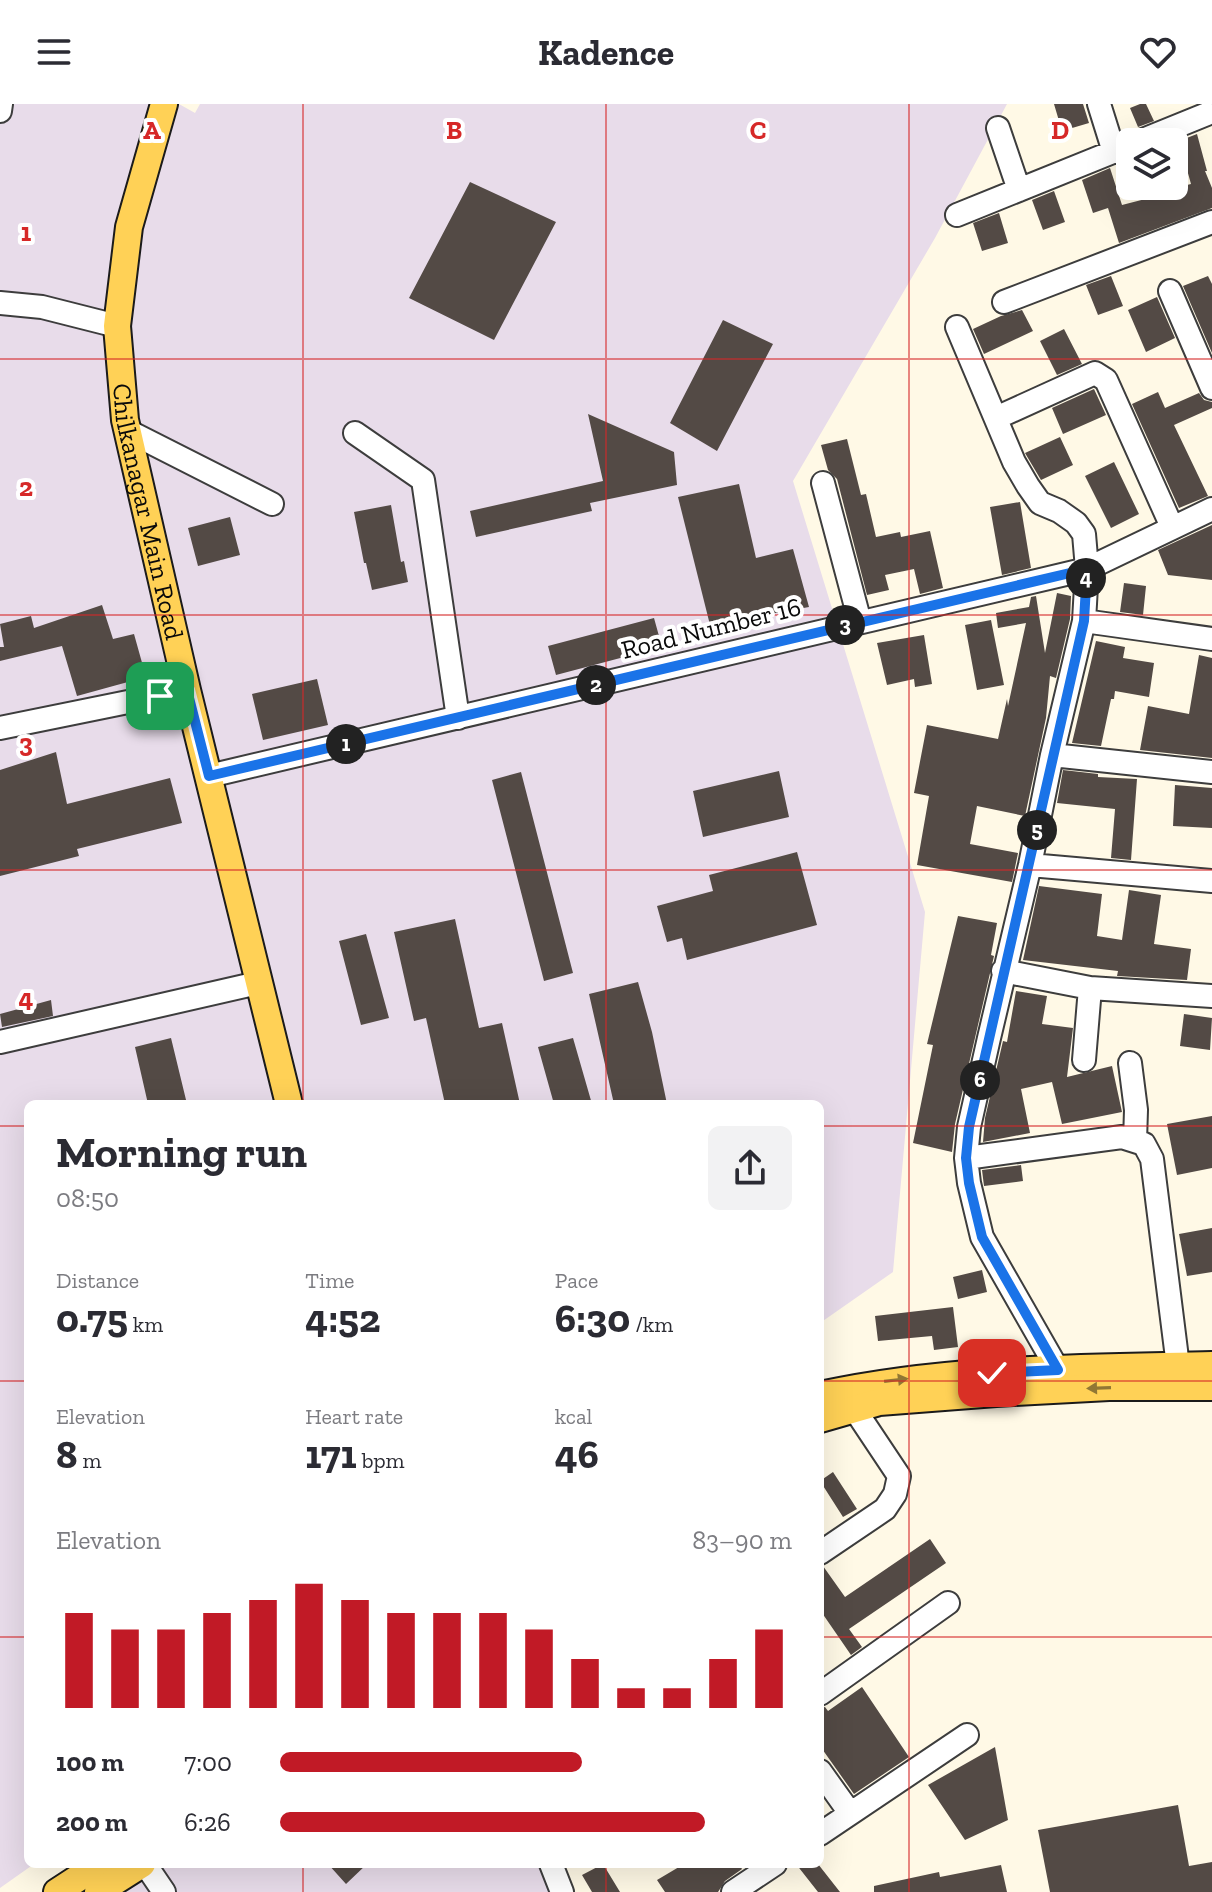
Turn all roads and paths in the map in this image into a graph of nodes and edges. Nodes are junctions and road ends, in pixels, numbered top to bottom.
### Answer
1 (1, 104) edge
2 (164, 104) edge
3 (1099, 104) edge
4 (0, 111) edge
5 (1208, 117) edge
6 (998, 128) dead end
7 (1177, 128) edge
8 (1116, 137) edge
9 (1116, 150) edge
10 (1019, 190) junction
11 (957, 215) dead end
12 (1212, 222) edge
13 (1170, 291) dead end
14 (1004, 302) dead end
15 (0, 303) edge
16 (117, 326) junction
17 (957, 327) dead end
18 (1212, 388) edge
19 (996, 418) junction
20 (128, 431) junction
21 (355, 433) dead end
22 (823, 483) dead end
23 (272, 504) dead end
24 (1212, 509) edge
25 (1172, 527) junction
26 (1087, 569) junction
27 (1084, 621) junction
28 (860, 622) junction
29 (1212, 639) edge
30 (187, 690) junction
31 (458, 718) junction
32 (0, 728) edge
33 (1052, 755) junction
34 (1212, 772) edge
35 (209, 776) junction
36 (1030, 865) junction
37 (1212, 881) edge
38 (1003, 971) junction
39 (258, 983) junction
40 (1090, 988) junction
41 (1212, 996) edge
42 (0, 1042) edge
43 (1084, 1060) dead end
44 (1130, 1063) dead end
45 (288, 1100) edge
46 (1135, 1141) junction
47 (966, 1158) junction
48 (1212, 1365) edge
49 (1058, 1370) junction
50 (1177, 1376) junction
51 (1212, 1387) edge
52 (824, 1394) edge
53 (855, 1410) junction
54 (824, 1418) edge
55 (824, 1550) edge
56 (948, 1603) dead end
57 (824, 1691) edge
58 (967, 1735) dead end
59 (824, 1777) edge
60 (850, 1813) junction
61 (824, 1831) edge
62 (94, 1868) edge
63 (137, 1868) edge
64 (146, 1868) edge
65 (769, 1868) edge
66 (57, 1892) edge
67 (98, 1892) edge
68 (164, 1892) edge
69 (733, 1892) edge

1 - 4 street
2 - 16 main road, Chilkanagar Main Road
3 - 8 street
5 - 7 street
6 - 10 street
9 - 10 street
10 - 11 street
12 - 14 street
13 - 18 street
15 - 16 street
16 - 20 main road, Chilkanagar Main Road
17 - 19 street
19 - 25 street
19 - 26 street
20 - 23 street
20 - 30 main road, Chilkanagar Main Road
21 - 31 street
22 - 28 street
24 - 25 street, Road Number 16
25 - 26 street, Road Number 16
26 - 27 street
26 - 28 street, Road Number 16
27 - 29 street
27 - 33 street
28 - 31 street, Road Number 16
30 - 32 street
30 - 35 main road, Chilkanagar Main Road
31 - 35 street, Road Number 16
33 - 34 street
33 - 36 street
35 - 39 main road, Chilkanagar Main Road
36 - 37 street
36 - 38 street
38 - 40 street
38 - 47 street
39 - 42 street
39 - 45 main road, Chilkanagar Main Road
40 - 41 street
40 - 43 street
44 - 46 street
46 - 47 street
46 - 50 street
47 - 49 street
48 - 50 main road
49 - 50 main road
52 -> 49 main road
50 - 51 main road
50 -> 53 main road
53 - 54 main road
53 - 55 street
56 - 57 street
58 - 60 street
59 - 60 street
60 - 61 street
62 - 66 main road
63 - 67 main road
64 - 68 street
65 - 69 street

